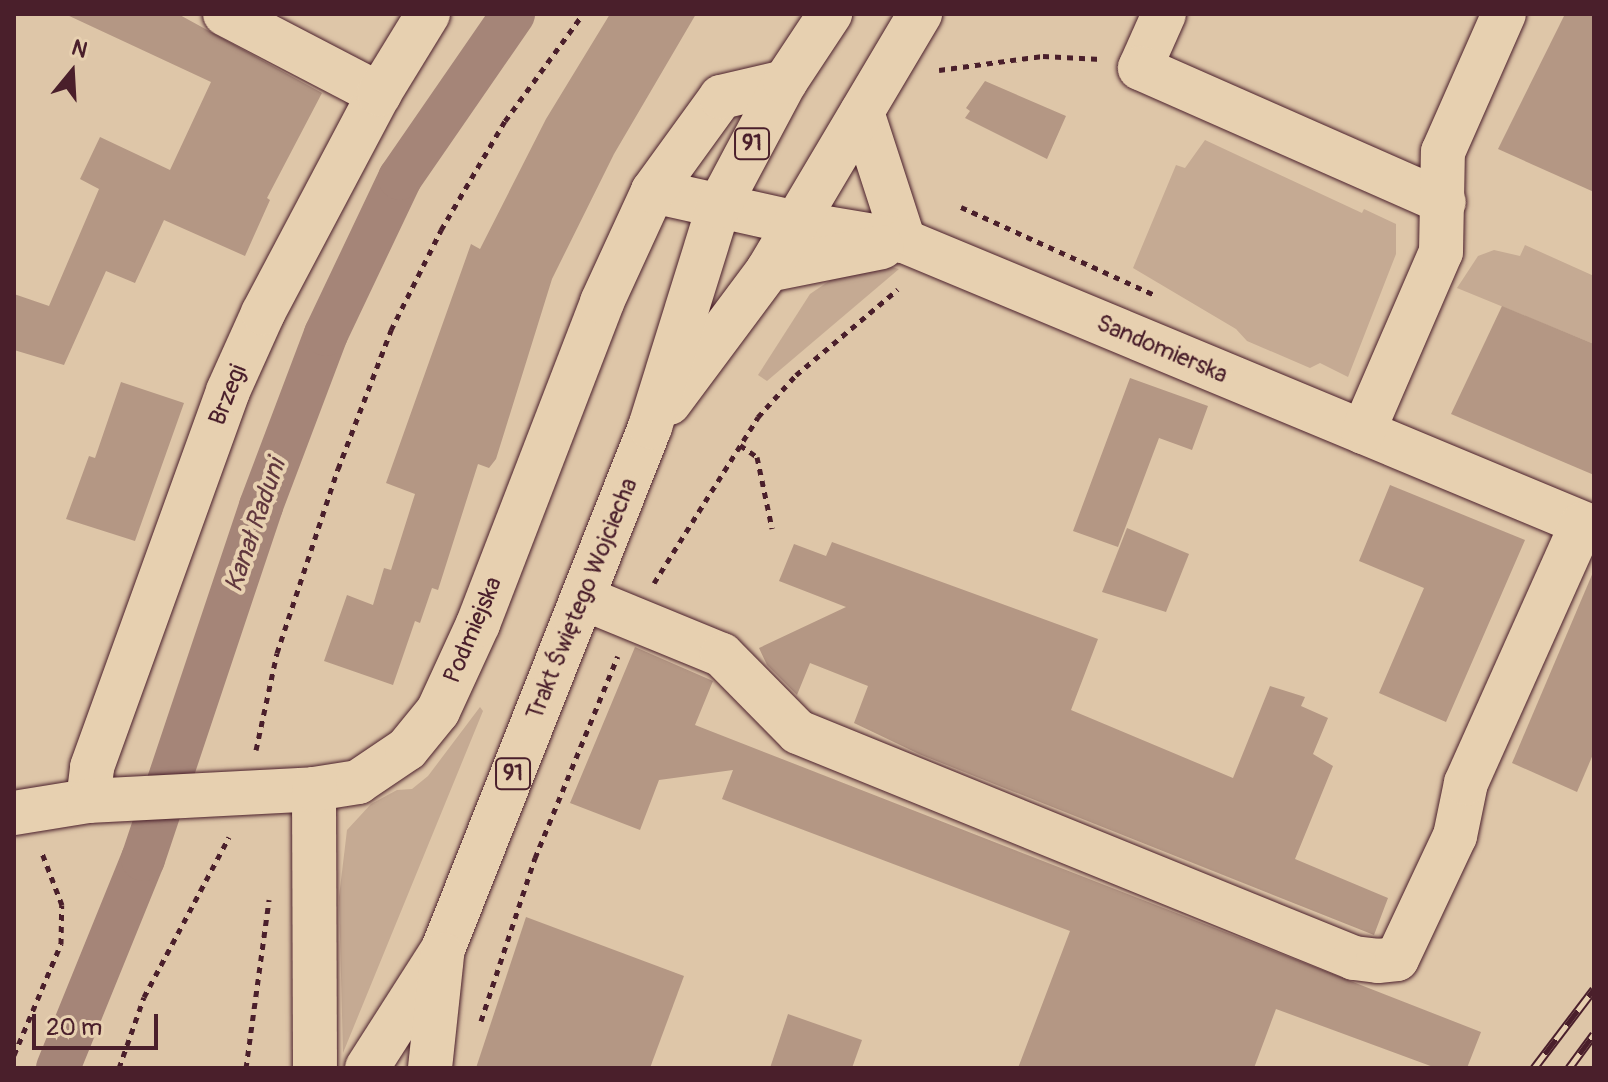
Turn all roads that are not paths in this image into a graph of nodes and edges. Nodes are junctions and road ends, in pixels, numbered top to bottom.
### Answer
1 (225, 14) edge
2 (428, 14) edge
3 (830, 14) edge
4 (920, 14) edge
5 (1164, 14) edge
6 (1504, 14) edge
7 (785, 82) junction
8 (379, 94) junction
9 (862, 112) junction
10 (653, 191) junction
11 (1444, 202) junction
12 (719, 206) junction
13 (796, 223) junction
14 (904, 241) junction
15 (768, 270) junction
16 (650, 427) junction
17 (1363, 432) junction
18 (1588, 526) edge
19 (583, 598) junction
20 (314, 789) junction
21 (107, 800) junction
22 (26, 826) edge
23 (443, 949) junction
24 (318, 1064) edge
25 (367, 1068) edge
26 (430, 1068) edge

1 - 8 main road
2 - 8 main road, Brzegi
3 - 7 main road, Trakt Świętego Wojciecha / 91
4 - 9 main road, Trakt Świętego Wojciecha / 91
5 - 11 main road
6 - 11 main road
7 - 10 main road, Podmiejska
7 - 12 main road, Trakt Świętego Wojciecha / 91
8 - 21 main road, Brzegi
9 - 13 main road, Trakt Świętego Wojciecha / 91
9 - 14 main road
10 - 12 main road
10 - 20 main road, Podmiejska
11 - 17 main road
12 - 13 main road, Sandomierska
12 - 16 main road, Trakt Świętego Wojciecha / 91
13 - 14 main road, Sandomierska
13 - 15 main road, Trakt Świętego Wojciecha / 91
14 - 15 main road
14 - 17 main road, Sandomierska
15 - 16 main road, Trakt Świętego Wojciecha / 91
16 - 19 main road, Trakt Świętego Wojciecha / 91
17 - 18 main road, Sandomierska
18 - 19 main road
19 - 23 main road, Trakt Świętego Wojciecha / 91
20 - 21 main road, Podmiejska
20 - 24 main road
21 - 22 main road, Podmiejska
23 - 25 main road, Trakt Świętego Wojciecha / 91
23 - 26 main road, Trakt Świętego Wojciecha / 91

